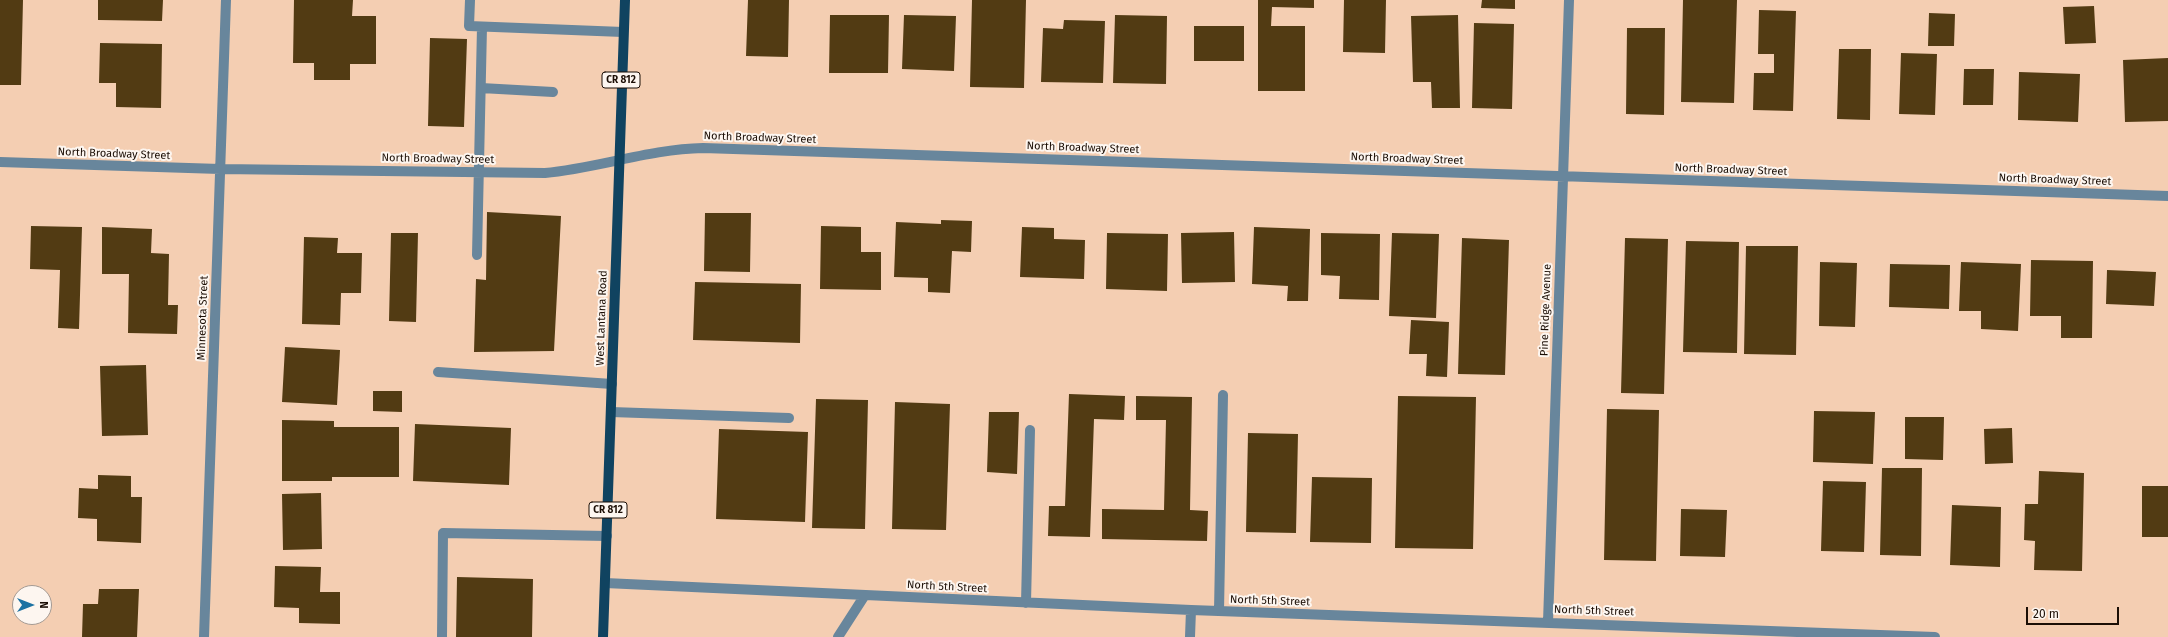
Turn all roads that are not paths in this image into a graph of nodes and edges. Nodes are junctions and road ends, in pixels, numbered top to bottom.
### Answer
1 (226, 0) edge
2 (470, 0) edge
3 (625, 0) edge
4 (1569, 0) edge
5 (482, 27) junction
6 (623, 32) junction
7 (481, 88) junction
8 (553, 92) dead end
9 (618, 161) junction
10 (0, 162) edge
11 (220, 169) junction
12 (479, 172) junction
13 (1563, 176) junction
14 (2168, 196) edge
15 (477, 255) dead end
16 (438, 372) dead end
17 (612, 384) junction
18 (1223, 395) dead end
19 (611, 412) junction
20 (789, 418) dead end
21 (1030, 430) dead end
22 (607, 536) junction
23 (605, 583) junction
24 (865, 595) junction
25 (1026, 602) junction
26 (1191, 610) junction
27 (1219, 611) junction
28 (1548, 622) junction
29 (1832, 635) edge
30 (204, 637) edge
31 (442, 637) edge
32 (603, 637) edge
33 (838, 637) edge
34 (1190, 637) edge
35 (1935, 637) edge

1 - 11 street, Minnesota Street
2 - 5 street
3 - 6 main road, West Lantana Road / CR 812
4 - 13 street, Pine Ridge Avenue
5 - 6 street
5 - 7 street
6 - 9 main road, West Lantana Road / CR 812
7 - 8 street
7 - 12 street
9 - 12 street, North Broadway Street
9 - 13 street, North Broadway Street
9 - 17 main road, West Lantana Road / CR 812
10 - 11 street, North Broadway Street
11 - 12 street, North Broadway Street
11 - 30 street, Minnesota Street
12 - 15 street
13 - 14 street, North Broadway Street
13 - 28 street, Pine Ridge Avenue
16 - 17 street
17 - 19 main road, West Lantana Road / CR 812
18 - 27 street
19 - 20 street
19 - 22 main road, West Lantana Road / CR 812
21 - 25 street
22 - 23 main road, West Lantana Road / CR 812
22 - 31 street
23 - 24 street, North 5th Street
23 - 32 main road, West Lantana Road / CR 812
24 - 25 street, North 5th Street
24 - 33 street
25 - 26 street, North 5th Street
26 - 27 street, North 5th Street
26 - 34 street
27 - 28 street, North 5th Street
28 - 29 street, North 5th Street
29 - 35 street, North 5th Street

